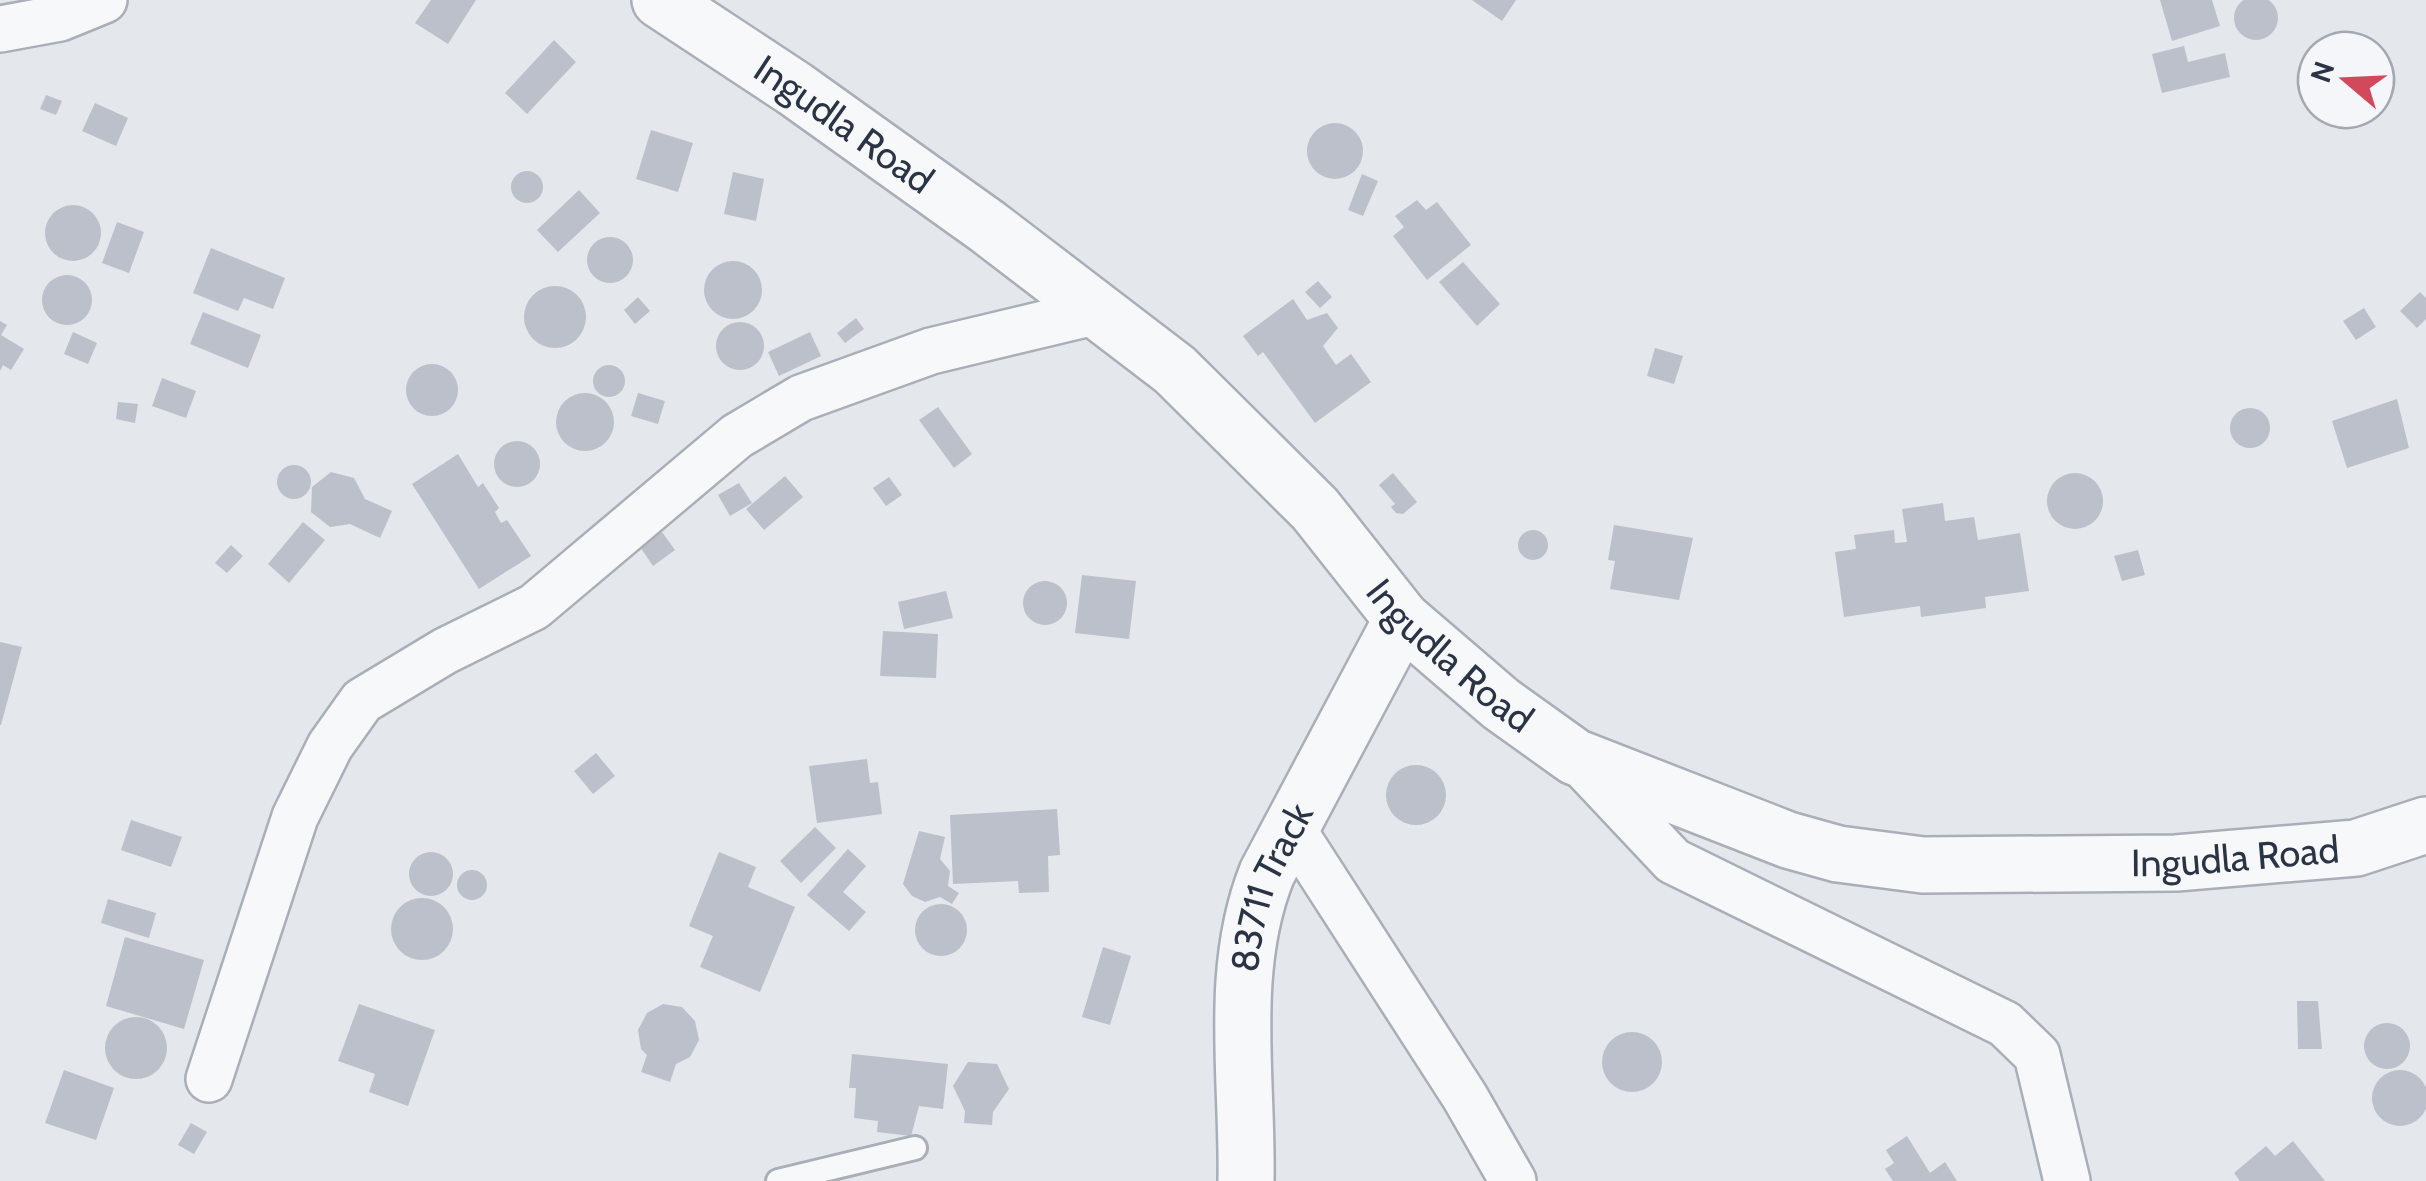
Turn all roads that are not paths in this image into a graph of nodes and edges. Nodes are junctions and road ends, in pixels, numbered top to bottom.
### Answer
1 (104, 0) edge
2 (660, 0) edge
3 (0, 29) edge
4 (1098, 311) junction
5 (1402, 619) junction
6 (1575, 757) junction
7 (2426, 825) edge
8 (1291, 828) junction
9 (209, 1079) dead end
10 (916, 1148) dead end
11 (778, 1181) edge
12 (1246, 1181) edge
13 (1513, 1181) edge
14 (2067, 1181) edge

1 - 3 street
2 - 4 street, Ingudla Road
4 - 5 street, Ingudla Road
4 - 9 street
5 - 6 street, Ingudla Road
5 - 8 street, 83711 Track
6 - 7 street, Ingudla Road
6 - 14 street
8 - 12 street, 83711 Track
8 - 13 street
10 - 11 lane

